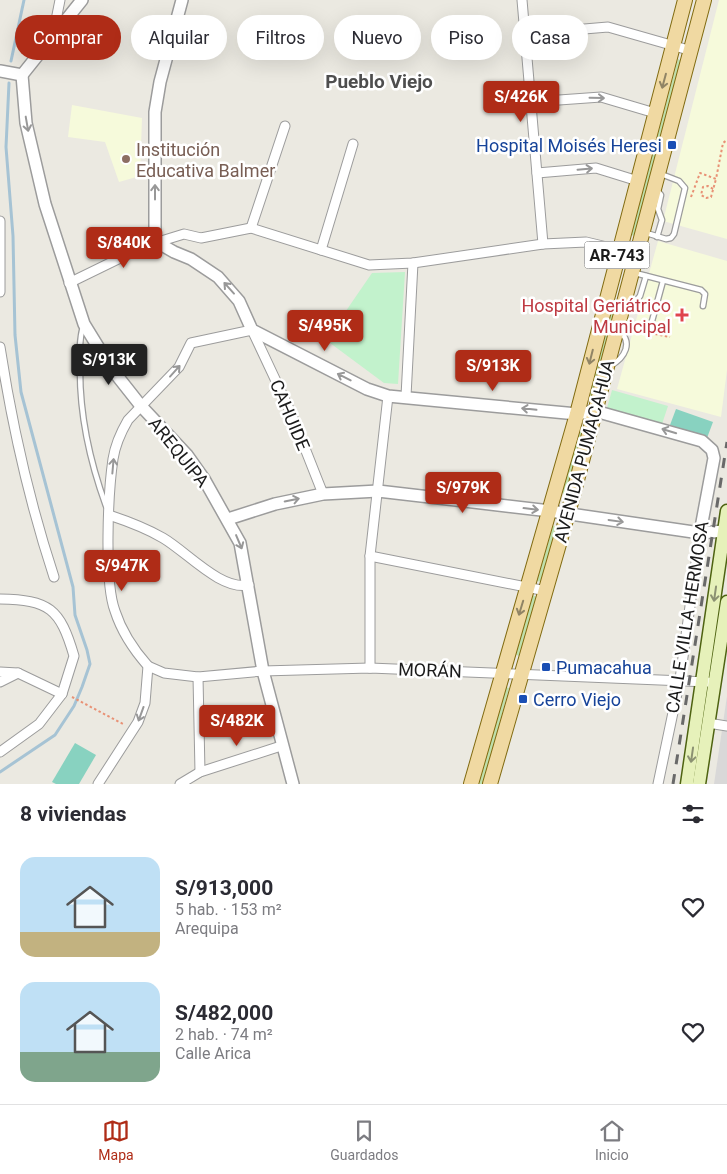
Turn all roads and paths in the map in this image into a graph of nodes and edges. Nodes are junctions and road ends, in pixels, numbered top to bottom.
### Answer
1 (60, 0) edge
2 (82, 0) edge
3 (182, 0) edge
4 (522, 0) edge
5 (685, 0) edge
6 (704, 0) edge
7 (57, 15) edge
8 (70, 15) edge
9 (523, 15) edge
10 (588, 29) edge
11 (673, 46) junction
12 (692, 51) junction
13 (34, 60) edge
14 (527, 60) edge
15 (0, 71) edge
16 (22, 75) junction
17 (531, 102) junction
18 (655, 113) junction
19 (285, 126) dead end
20 (727, 140) edge
21 (353, 144) dead end
22 (537, 173) junction
23 (658, 173) junction
24 (716, 179) junction
25 (638, 181) junction
26 (654, 187) junction
27 (713, 189) junction
28 (682, 205) junction
29 (0, 221) edge
30 (251, 228) junction
31 (642, 232) junction
32 (658, 237) junction
33 (157, 242) junction
34 (543, 244) junction
35 (619, 249) junction
36 (321, 250) junction
37 (636, 254) junction
38 (413, 262) junction
39 (632, 272) junction
40 (646, 276) junction
41 (663, 281) junction
42 (69, 283) junction
43 (0, 292) edge
44 (606, 298) junction
45 (624, 303) junction
46 (703, 306) dead end
47 (84, 324) junction
48 (252, 330) junction
49 (649, 332) dead end
50 (0, 347) edge
51 (388, 396) junction
52 (406, 396) junction
53 (142, 406) junction
54 (10, 410) junction
55 (595, 411) junction
56 (0, 412) edge
57 (577, 414) junction
58 (378, 491) junction
59 (323, 494) junction
60 (550, 511) junction
61 (727, 511) edge
62 (567, 514) junction
63 (109, 515) junction
64 (228, 519) junction
65 (700, 533) junction
66 (725, 537) edge
67 (370, 556) junction
68 (54, 576) dead end
69 (249, 585) junction
70 (528, 587) junction
71 (546, 591) junction
72 (0, 599) edge
73 (727, 602) edge
74 (148, 666) junction
75 (370, 668) junction
76 (263, 671) junction
77 (0, 672) edge
78 (503, 672) junction
79 (18, 673) junction
80 (520, 674) junction
81 (198, 677) junction
82 (680, 679) junction
83 (0, 682) edge
84 (708, 682) junction
85 (67, 695) junction
86 (708, 723) junction
87 (727, 726) edge
88 (133, 730) junction
89 (281, 746) junction
90 (0, 752) edge
91 (200, 772) junction
92 (98, 784) edge
93 (180, 784) edge
94 (293, 784) edge
95 (471, 784) edge
96 (490, 784) edge
97 (658, 784) edge
98 (687, 784) edge
99 (699, 784) edge

1 - 7 street
2 - 8 street
33 -> 3 street
4 - 9 street
5 - 11 main road, AVENIDA PUMACAHUA / AR-743
6 - 12 main road, AVENIDA PUMACAHUA / AR-743
10 - 11 street
11 - 12 street
11 -> 18 main road, AVENIDA PUMACAHUA / AR-743
12 - 23 main road, AVENIDA PUMACAHUA / AR-743
13 - 16 street
14 - 17 street
15 - 16 street
16 -> 42 street, AREQUIPA
17 -> 18 street
17 - 22 street
18 - 25 main road, AVENIDA PUMACAHUA / AR-743
19 - 30 street
20 - 24 path
21 - 36 street
22 -> 25 street
22 - 34 street
23 - 26 main road, AVENIDA PUMACAHUA / AR-743
23 - 28 lane
24 - 27 path
24 - 28 path
25 - 35 main road, AVENIDA PUMACAHUA / AR-743
26 - 31 main road, AVENIDA PUMACAHUA / AR-743
26 - 32 lane
27 - 27 path
28 - 32 lane
29 - 43 street
30 - 33 street
30 - 36 street
31 - 32 lane
31 - 37 main road, AVENIDA PUMACAHUA / AR-743
33 - 42 street
48 -> 33 street, CAHUIDE
34 - 35 street
34 - 38 street
35 - 37 street
35 - 44 main road, AVENIDA PUMACAHUA / AR-743
36 - 38 street
37 - 39 main road, AVENIDA PUMACAHUA / AR-743
38 - 52 street
39 - 40 lane
39 - 45 main road, AVENIDA PUMACAHUA / AR-743
40 - 41 lane
40 - 45 lane
41 - 46 lane
41 - 49 lane
42 - 47 street, AREQUIPA
44 - 45 main road
44 -> 57 main road, AVENIDA PUMACAHUA / AR-743
45 - 55 main road, AVENIDA PUMACAHUA / AR-743
47 - 53 street, AREQUIPA
47 - 63 lane
51 -> 48 street
53 -> 48 street
48 - 59 street, CAHUIDE
50 - 54 street
51 - 52 street
51 - 58 street
57 -> 52 street
63 -> 53 street
53 - 64 street, AREQUIPA
54 - 56 street
54 - 68 street
55 - 57 street
55 - 62 main road, AVENIDA PUMACAHUA / AR-743
65 -> 55 street, CALLE VILLA HERMOSA
57 - 60 main road, AVENIDA PUMACAHUA / AR-743
58 - 59 street
58 -> 60 street
58 - 67 street
64 -> 59 street
60 - 62 street
60 - 70 main road, AVENIDA PUMACAHUA / AR-743
61 - 66 main road
62 -> 65 street
62 - 71 main road, AVENIDA PUMACAHUA / AR-743
63 - 69 street
63 - 74 street
64 -> 69 street, AREQUIPA
65 - 66 street
65 - 82 street, CALLE VILLA HERMOSA
66 -> 84 main road
67 - 70 street
67 - 75 street
69 - 76 street, AREQUIPA
70 - 71 street
70 -> 78 main road, AVENIDA PUMACAHUA / AR-743
71 - 80 main road, AVENIDA PUMACAHUA / AR-743
72 - 85 street
73 - 84 main road
74 - 81 street, MORÁN
74 -> 88 street
75 - 76 street, MORÁN
75 - 78 street, MORÁN
76 - 81 street, MORÁN
76 - 89 street, AREQUIPA
77 - 79 street
78 - 80 street, MORÁN
78 - 95 main road, AVENIDA PUMACAHUA / AR-743
79 - 83 street
79 - 85 street
80 - 82 street, MORÁN
80 - 96 main road, AVENIDA PUMACAHUA / AR-743
81 - 91 street
82 - 84 street, MORÁN
82 - 97 street, CALLE VILLA HERMOSA
84 - 86 main road
84 -> 98 main road
85 - 88 path
85 - 90 street
86 - 87 street
86 - 99 main road
88 - 92 street
89 - 91 street
89 - 94 street, AREQUIPA
91 - 93 street

